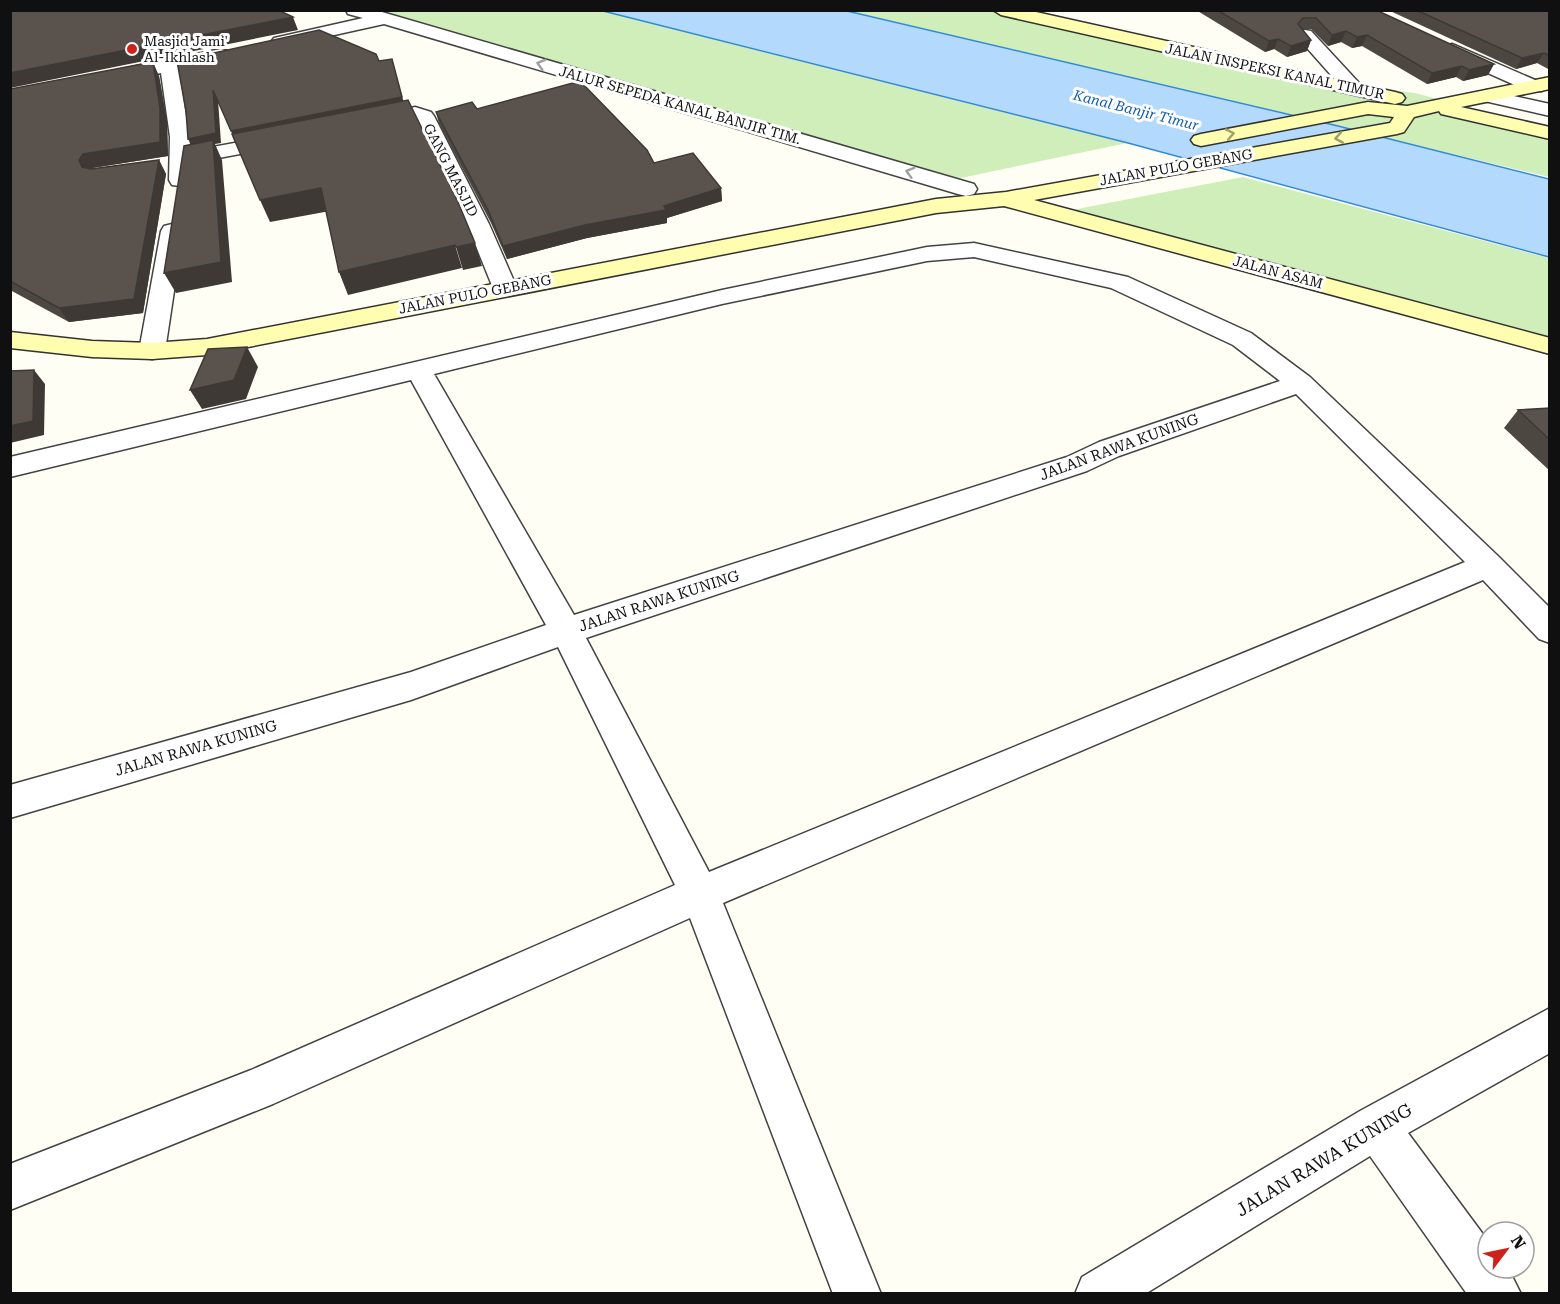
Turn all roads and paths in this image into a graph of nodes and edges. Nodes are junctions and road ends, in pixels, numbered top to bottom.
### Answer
1 (354, 10) edge
2 (1001, 10) edge
3 (384, 19) junction
4 (1305, 34) edge
5 (1431, 40) edge
6 (262, 46) edge
7 (239, 51) edge
8 (169, 66) junction
9 (95, 81) edge
10 (1542, 85) edge
11 (1353, 88) junction
12 (1487, 96) junction
13 (1437, 107) junction
14 (1550, 110) edge
15 (1402, 120) junction
16 (346, 128) edge
17 (1550, 133) edge
18 (302, 137) edge
19 (1180, 144) dead end
20 (181, 161) junction
21 (158, 167) edge
22 (1018, 176) dead end
23 (966, 189) junction
24 (1006, 199) junction
25 (936, 206) junction
26 (505, 288) junction
27 (10, 340) edge
28 (1550, 346) edge
29 (152, 351) junction
30 (419, 370) junction
31 (1301, 383) junction
32 (10, 467) edge
33 (1488, 565) junction
34 (1550, 630) edge
35 (566, 632) junction
36 (10, 802) edge
37 (700, 894) junction
38 (1550, 1029) edge
39 (1376, 1127) junction
40 (10, 1187) edge
41 (856, 1293) edge
42 (1100, 1293) edge
43 (1497, 1293) edge

1 - 3 street, JALUR SEPEDA KANAL BANJIR TIM.
2 - 11 street, JALAN INSPEKSI KANAL TIMUR
3 - 6 street
23 -> 3 street, JALUR SEPEDA KANAL BANJIR TIM.
4 - 11 street
5 - 10 street
7 - 8 street
8 - 9 street
8 - 20 street
10 - 12 street, JALAN PULO GEBANG
11 - 13 street, JALAN INSPEKSI KANAL TIMUR
12 - 13 street, JALAN PULO GEBANG
12 - 14 street
13 - 15 street, JALAN PULO GEBANG
13 - 17 street, JALAN INSPEKSI KANAL TIMUR
19 -> 15 street, JALAN PULO GEBANG
15 -> 24 street, JALAN PULO GEBANG
16 - 26 street, GANG MASJID
18 - 20 street
20 - 21 street
20 - 29 street
22 - 23 street, JALAN PULO GEBANG
23 - 24 street, JALUR SEPEDA KANAL BANJIR TIM.
23 - 25 street, JALAN PULO GEBANG
24 - 25 street, JALAN PULO GEBANG
24 - 28 street, JALAN ASAM
25 - 26 street, JALAN PULO GEBANG
26 - 29 street, JALAN PULO GEBANG
27 - 29 street, JALAN PULO GEBANG
30 - 31 street
30 - 32 street
30 - 35 street
31 - 33 street
31 - 35 street, JALAN RAWA KUNING
33 - 34 street
33 - 37 street
35 - 36 street, JALAN RAWA KUNING
35 - 37 street
37 - 40 street
37 - 41 street
38 - 39 street, JALAN RAWA KUNING
39 - 42 street, JALAN RAWA KUNING
39 - 43 street

